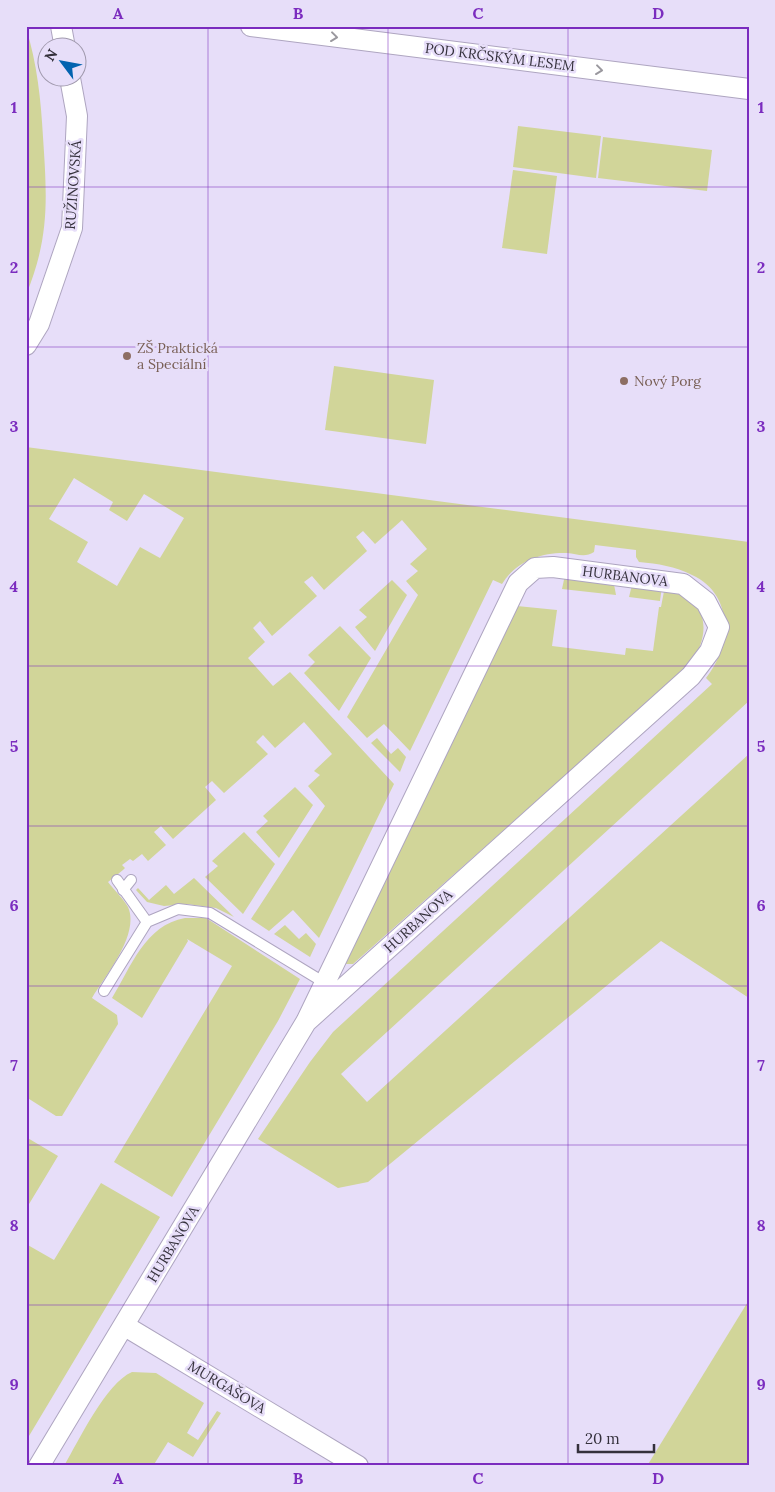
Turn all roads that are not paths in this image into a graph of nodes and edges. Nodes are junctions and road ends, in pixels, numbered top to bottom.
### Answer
1 (251, 26) edge
2 (72, 88) edge
3 (749, 89) edge
4 (26, 345) edge
5 (117, 880) dead end
6 (131, 880) dead end
7 (124, 890) junction
8 (147, 922) junction
9 (325, 983) junction
10 (104, 991) dead end
11 (306, 1022) junction
12 (125, 1326) junction
13 (329, 1457) edge
14 (39, 1466) edge
15 (358, 1466) edge

1 -> 3 street, POD KRČSKÝM LESEM
2 - 4 street, RUŽINOVSKÁ
5 - 7 lane
6 - 7 lane
7 - 8 lane
8 - 9 lane
8 - 10 lane
9 - 11 street, HURBANOVA
9 - 11 street, HURBANOVA
11 - 12 street, HURBANOVA
12 - 13 street, MURGAŠOVA
12 - 14 street, HURBANOVA
13 - 15 street, MURGAŠOVA

